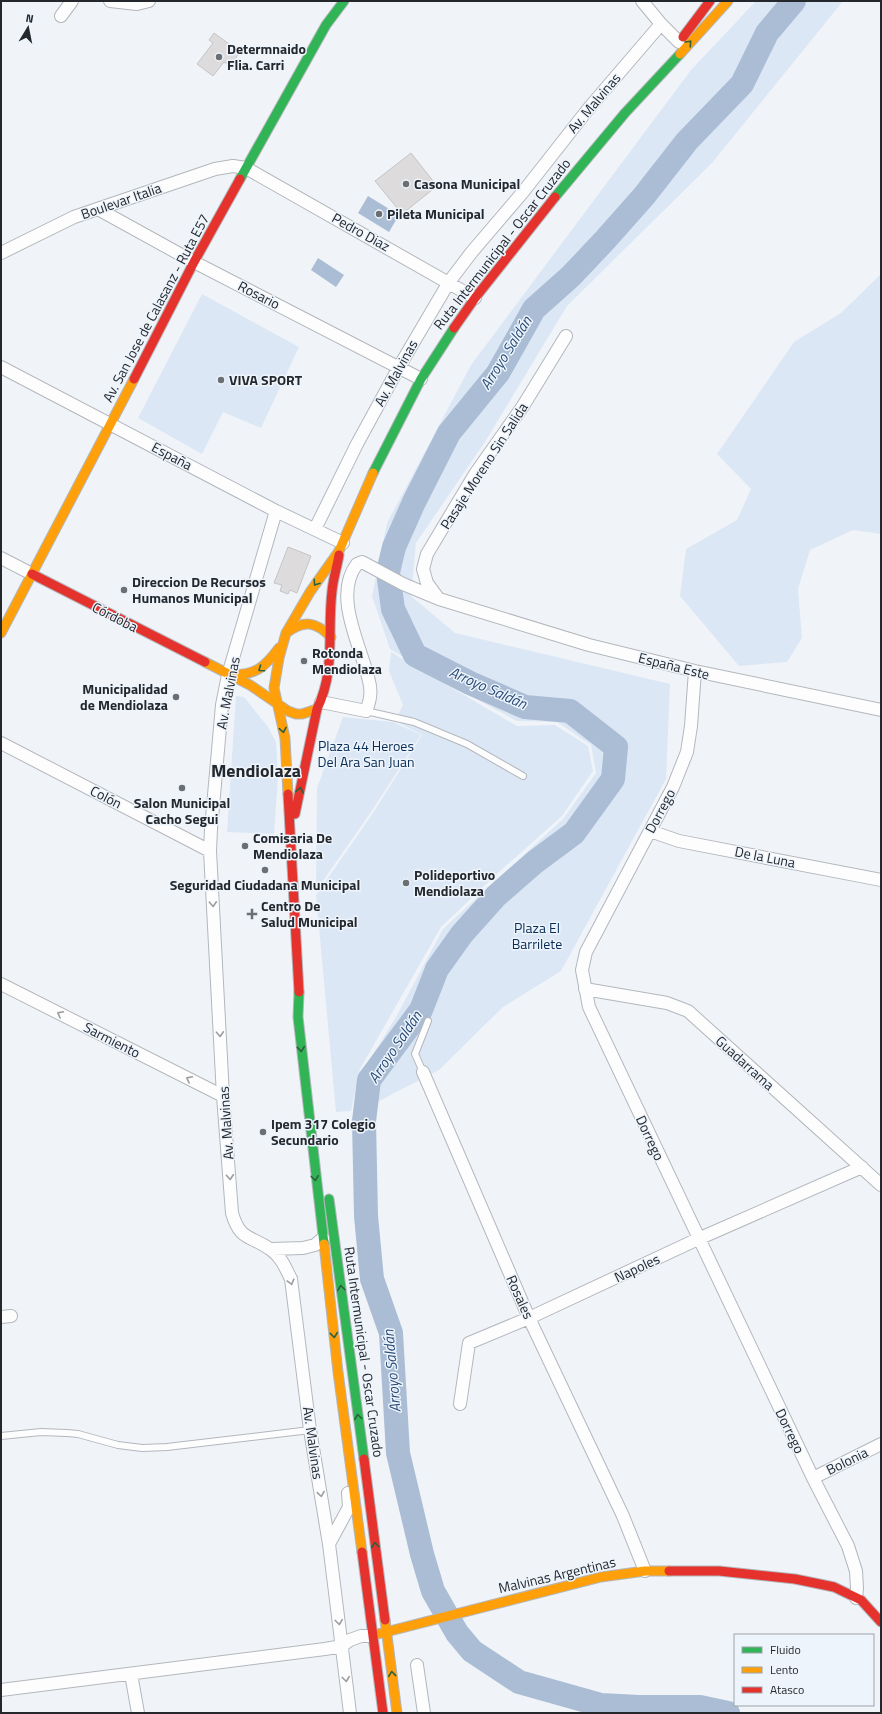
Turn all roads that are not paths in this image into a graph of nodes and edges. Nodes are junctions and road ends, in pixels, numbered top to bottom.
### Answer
1 (72, 1) edge
2 (110, 1) edge
3 (149, 1) edge
4 (344, 1) edge
5 (642, 1) edge
6 (710, 1) edge
7 (728, 1) edge
8 (61, 16) dead end
9 (661, 24) junction
10 (679, 42) junction
11 (625, 113) junction
12 (246, 168) junction
13 (98, 209) junction
14 (1, 253) edge
15 (194, 262) junction
16 (449, 282) junction
17 (474, 298) junction
18 (566, 336) dead end
19 (1, 367) edge
20 (399, 367) junction
21 (421, 379) junction
22 (111, 424) junction
23 (276, 511) junction
24 (315, 528) junction
25 (341, 547) junction
26 (1, 558) edge
27 (32, 574) junction
28 (439, 599) junction
29 (1, 633) edge
30 (286, 633) junction
31 (331, 637) junction
32 (282, 643) junction
33 (695, 671) junction
34 (228, 675) junction
35 (276, 702) junction
36 (319, 705) junction
37 (881, 710) edge
38 (366, 711) junction
39 (1, 743) edge
40 (523, 776) dead end
41 (650, 831) junction
42 (290, 842) junction
43 (210, 851) junction
44 (881, 880) edge
45 (1, 984) edge
46 (585, 990) junction
47 (300, 996) junction
48 (428, 1021) dead end
49 (423, 1072) joint
50 (224, 1096) junction
51 (324, 1164) dead end
52 (862, 1167) junction
53 (881, 1185) edge
54 (328, 1187) dead end
55 (323, 1238) junction
56 (698, 1240) junction
57 (271, 1249) junction
58 (529, 1318) junction
59 (338, 1372) junction
60 (460, 1404) dead end
61 (310, 1430) junction
62 (1, 1436) edge
63 (881, 1444) edge
64 (813, 1478) junction
65 (329, 1544) junction
66 (645, 1571) junction
67 (856, 1598) junction
68 (881, 1622) edge
69 (387, 1632) junction
70 (373, 1636) junction
71 (342, 1646) junction
72 (417, 1665) dead end
73 (131, 1674) junction
74 (1, 1690) edge
75 (138, 1713) edge
76 (350, 1713) edge
77 (383, 1713) edge
78 (397, 1713) edge
79 (424, 1713) edge

1 - 8 street
2 - 3 street
4 - 12 main road, Av. San Jose de Calasanz - Ruta E57
5 - 9 street
6 - 10 main road, Ruta Intermunicipal - Oscar Cruzado
11 -> 7 main road, Ruta Intermunicipal - Oscar Cruzado
9 - 10 street
9 - 16 street, Av. Malvinas
10 - 11 main road, Ruta Intermunicipal - Oscar Cruzado
11 - 17 main road, Ruta Intermunicipal - Oscar Cruzado
12 - 13 street, Boulevar Italia
12 - 15 main road, Av. San Jose de Calasanz - Ruta E57
12 - 16 street, Pedro Diaz
13 - 14 street, Boulevar Italia
13 - 15 street, Rosario
15 - 20 street, Rosario
15 - 22 main road, Av. San Jose de Calasanz - Ruta E57
16 - 17 street, Pedro Diaz
16 - 20 street, Av. Malvinas
17 - 21 main road, Ruta Intermunicipal - Oscar Cruzado
18 - 28 street, Pasaje Moreno Sin Salida
19 - 22 street, España
20 - 21 street, Rosario
20 - 24 street, Av. Malvinas
21 - 25 main road, Ruta Intermunicipal - Oscar Cruzado
22 - 23 street, España
22 - 27 main road, Av. San Jose de Calasanz - Ruta E57
23 - 24 street, España
23 - 34 street, Av. Malvinas
24 - 25 street, España
25 -> 30 main road, Ruta Intermunicipal - Oscar Cruzado
25 - 31 main road, Ruta Intermunicipal - Oscar Cruzado
26 - 27 street, Córdoba
27 - 29 main road, Av. San Jose de Calasanz - Ruta E57
27 - 34 main road, Córdoba
28 - 33 street, España Este
28 - 38 street, España Este
30 - 31 main road
30 - 32 main road, Ruta Intermunicipal - Oscar Cruzado
31 - 36 main road, Ruta Intermunicipal - Oscar Cruzado
32 -> 34 main road
32 - 35 main road, Ruta Intermunicipal - Oscar Cruzado
33 - 37 street, España Este
33 - 41 street, Dorrego
34 - 35 main road, Córdoba
34 - 43 street, Av. Malvinas
35 - 36 main road
35 -> 42 main road, Ruta Intermunicipal - Oscar Cruzado
36 - 38 street
42 -> 36 main road, Ruta Intermunicipal - Oscar Cruzado
38 - 40 lane
39 - 43 street, Colón
41 - 44 street, De la Luna
41 - 46 street, Dorrego
42 - 47 main road, Ruta Intermunicipal - Oscar Cruzado
43 -> 50 street, Av. Malvinas
50 -> 45 street, Sarmiento
46 - 52 street, Guadarrama
46 - 56 street, Dorrego
47 - 51 main road, Ruta Intermunicipal - Oscar Cruzado
47 -> 55 main road, Ruta Intermunicipal - Oscar Cruzado
48 - 49 lane, Rosales
49 - 58 street, Rosales
50 -> 57 street, Av. Malvinas
52 - 53 street, Guadarrama
52 - 56 street, Napoles
69 -> 54 main road, Ruta Intermunicipal - Oscar Cruzado
55 - 57 street
55 -> 59 main road, Ruta Intermunicipal - Oscar Cruzado
56 - 58 street, Napoles
56 - 64 street, Dorrego
57 -> 61 street, Av. Malvinas
58 - 60 street, Napoles
58 - 66 street, Rosales
59 - 65 street
59 - 70 main road, Ruta Intermunicipal - Oscar Cruzado
61 - 62 lane
61 -> 65 street, Av. Malvinas
63 - 64 street, Bolonia
64 - 67 street, Dorrego
65 -> 71 street, Av. Malvinas
66 - 67 main road, Malvinas Argentinas
66 - 69 main road, Malvinas Argentinas
67 - 68 main road, Malvinas Argentinas
69 - 70 main road, Malvinas Argentinas
78 -> 69 main road, Ruta Intermunicipal - Oscar Cruzado
70 - 71 street
70 - 77 main road, Ruta Intermunicipal - Oscar Cruzado
71 - 73 street
71 -> 76 street, Av. Malvinas
72 - 79 street
73 - 74 street
73 - 75 street

